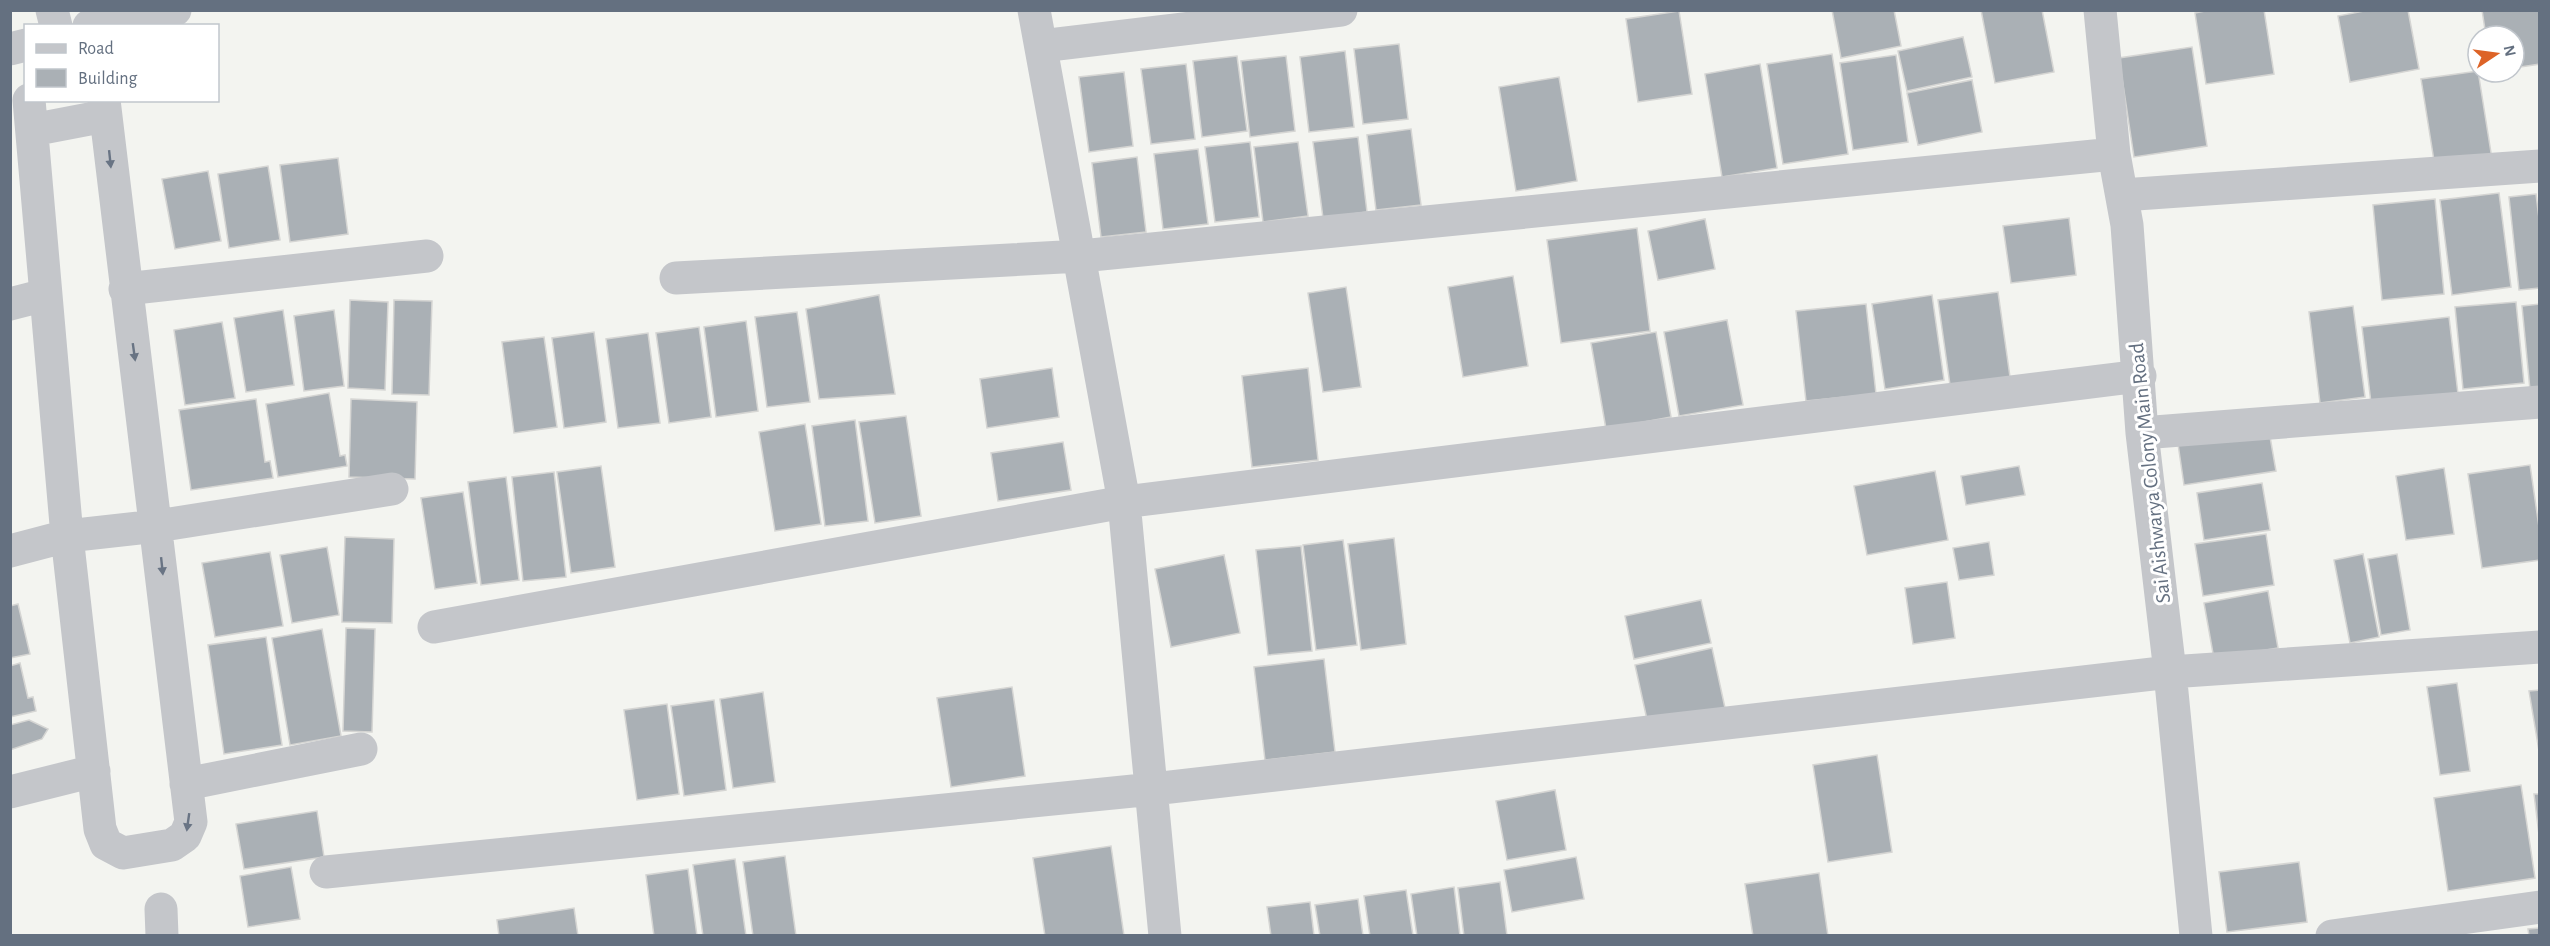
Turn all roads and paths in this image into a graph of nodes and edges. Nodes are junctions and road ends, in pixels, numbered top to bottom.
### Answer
1 (175, 10) edge
2 (1034, 10) edge
3 (1341, 10) edge
4 (2100, 10) edge
5 (98, 24) edge
6 (1041, 46) junction
7 (105, 108) edge
8 (31, 115) edge
9 (2114, 154) junction
10 (2540, 166) edge
11 (2122, 195) junction
12 (427, 255) dead end
13 (1081, 256) junction
14 (676, 278) dead end
15 (125, 289) junction
16 (45, 295) junction
17 (10, 304) edge
18 (2140, 376) junction
19 (2540, 402) edge
20 (2142, 433) junction
21 (392, 489) dead end
22 (1124, 502) junction
23 (157, 526) junction
24 (67, 536) junction
25 (10, 551) edge
26 (434, 627) dead end
27 (2540, 646) edge
28 (2170, 672) junction
29 (361, 749) dead end
30 (94, 771) junction
31 (186, 784) junction
32 (1153, 789) junction
33 (10, 792) edge
34 (326, 872) dead end
35 (2540, 907) edge
36 (1165, 936) edge
37 (2196, 936) edge
38 (2332, 936) edge

1 - 5 street
2 - 6 street
3 - 6 street
4 - 9 street, Sai Aishwarya Colony Main Road
6 - 13 street
7 - 8 street
7 -> 15 street
8 - 16 street
9 - 11 street, Sai Aishwarya Colony Main Road
9 - 13 street
10 - 11 street
11 - 18 street, Sai Aishwarya Colony Main Road
12 - 15 street
13 - 14 street
13 - 22 street
15 -> 23 street
16 - 17 street
16 - 24 street
18 - 20 street, Sai Aishwarya Colony Main Road
18 - 22 street
19 - 20 street
20 - 28 street, Sai Aishwarya Colony Main Road
21 - 23 street
22 - 26 street
22 - 32 street
23 - 24 street
23 -> 31 street
24 - 25 street
24 - 30 street
27 - 28 street
28 - 32 street
28 - 37 street, Sai Aishwarya Colony Main Road
29 - 31 street
31 -> 30 street
30 - 33 street
32 - 34 street
32 - 36 street
35 - 38 street

